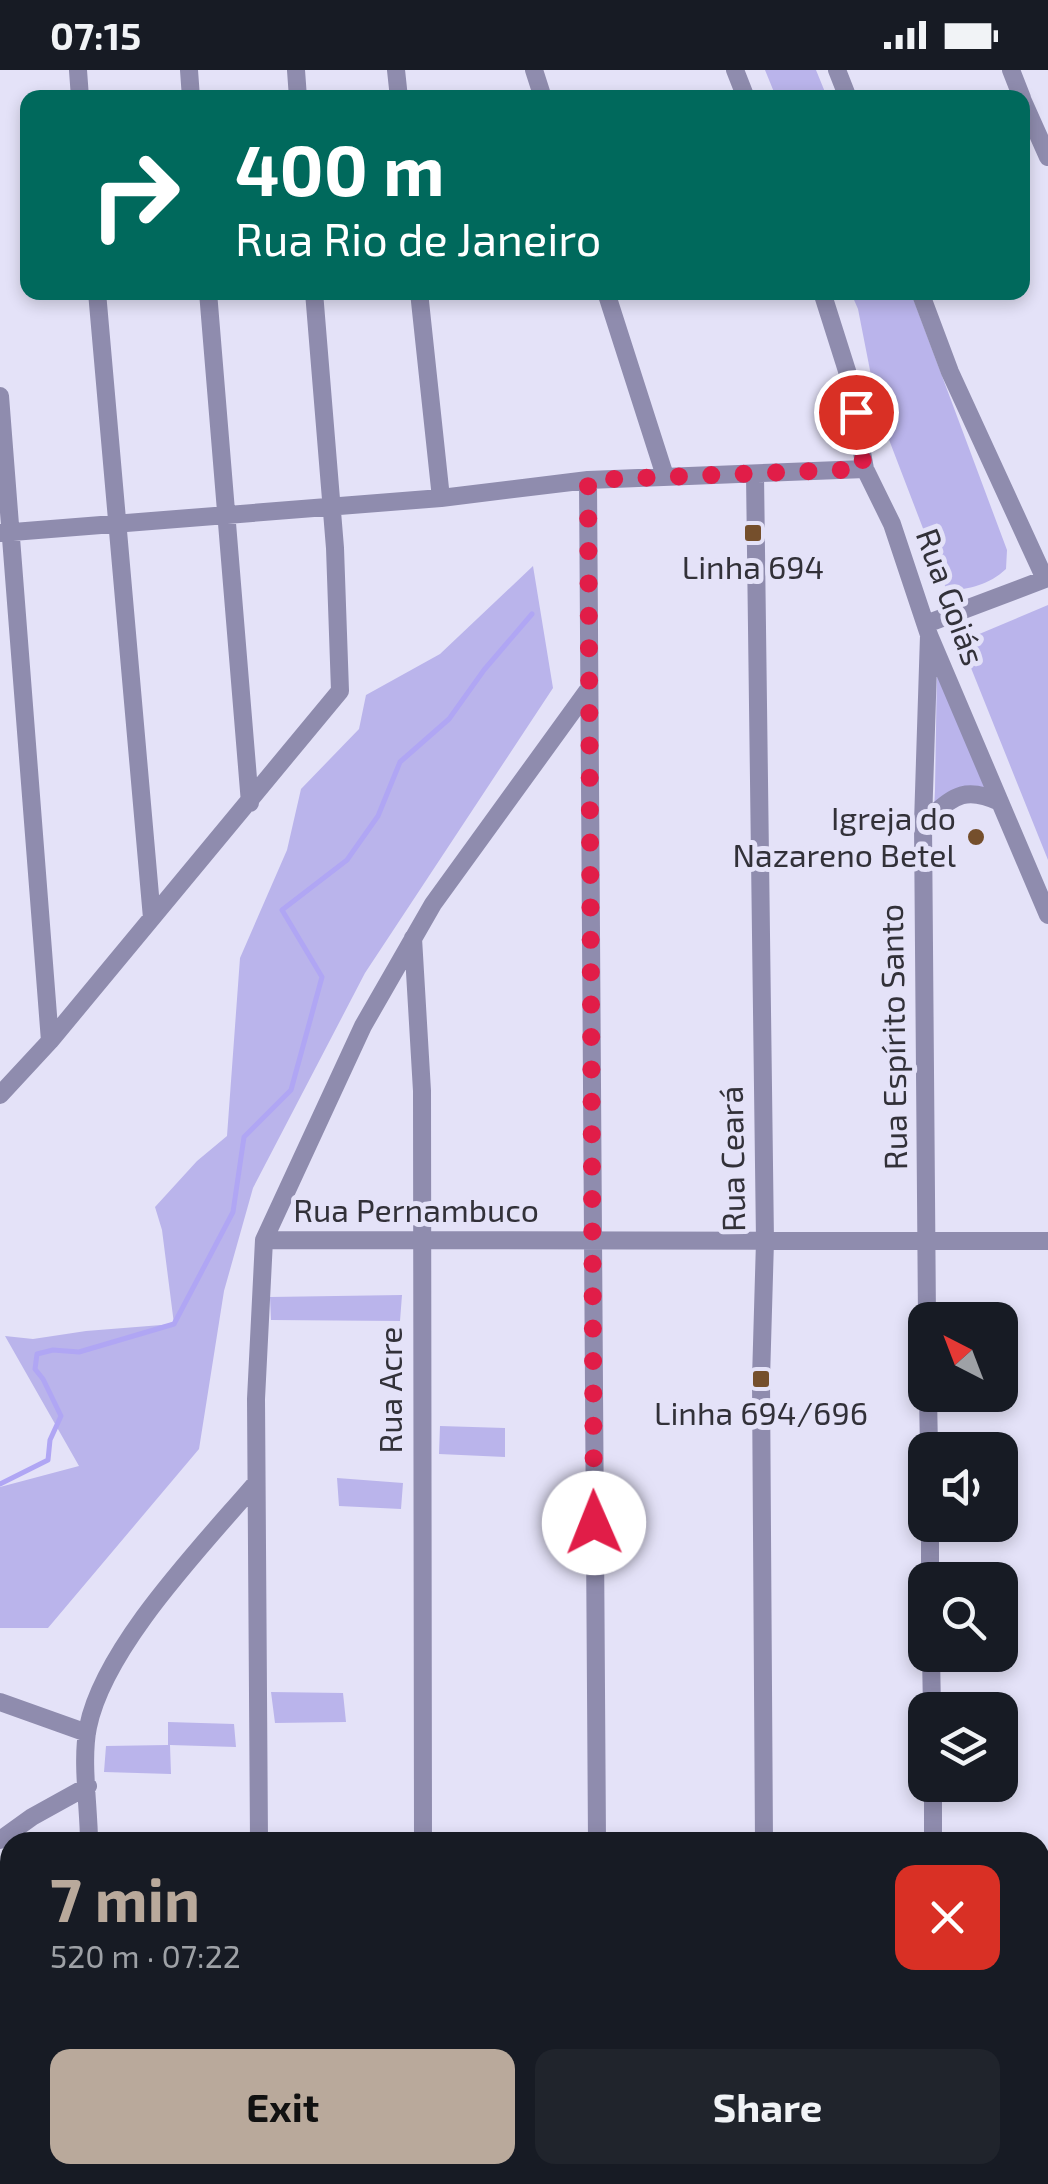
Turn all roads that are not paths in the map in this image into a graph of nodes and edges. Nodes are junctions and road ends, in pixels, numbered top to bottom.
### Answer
1 (1030, 108) edge
2 (1048, 157) edge
3 (98, 300) edge
4 (209, 300) edge
5 (315, 300) edge
6 (421, 300) edge
7 (609, 300) edge
8 (825, 300) edge
9 (923, 300) edge
10 (0, 396) edge
11 (864, 469) junction
12 (755, 474) junction
13 (665, 476) junction
14 (588, 480) junction
15 (441, 498) junction
16 (330, 508) junction
17 (228, 513) junction
18 (119, 523) junction
19 (6, 532) edge
20 (1046, 578) edge
21 (927, 629) junction
22 (588, 690) junction
23 (1000, 802) junction
24 (250, 803) junction
25 (922, 823) junction
26 (1048, 915) edge
27 (152, 918) junction
28 (413, 938) junction
29 (50, 1041) junction
30 (0, 1095) edge
31 (264, 1240) junction
32 (420, 1240) junction
33 (926, 1240) junction
34 (1048, 1241) edge
35 (765, 1242) junction
36 (591, 1243) junction
37 (927, 1302) edge
38 (256, 1483) junction
39 (0, 1702) edge
40 (87, 1732) junction
41 (88, 1786) junction
42 (933, 1802) edge
43 (11, 1832) edge
44 (89, 1832) edge
45 (259, 1832) edge
46 (423, 1832) edge
47 (597, 1832) edge
48 (764, 1832) edge
49 (934, 1832) edge

1 - 2 street
3 - 18 street
4 - 17 street
5 - 16 street
6 - 15 street
7 - 13 street
8 - 11 street, Rua Goiás
9 - 20 street
10 - 19 street
11 - 12 street
11 - 21 street, Rua Goiás
12 - 13 street
12 - 35 street, Rua Ceará
13 - 14 street
14 - 15 street
14 - 22 street
15 - 16 street
16 - 17 street
16 - 24 street
17 - 18 street
17 - 24 street
18 - 19 street
18 - 27 street
19 - 29 street
20 - 21 street
21 - 23 street, Rua Goiás
21 - 25 street, Rua Espírito Santo
22 - 28 street
22 - 36 street
23 - 25 street
23 - 26 street, Rua Goiás
24 - 27 street
25 - 33 street, Rua Espírito Santo
27 - 29 street
28 - 31 street
28 - 32 street, Rua Acre
29 - 30 street
31 - 32 street, Rua Pernambuco
31 - 38 street
32 - 36 street, Rua Pernambuco
32 - 46 street, Rua Acre
33 - 34 street, Rua Pernambuco
33 - 35 street, Rua Pernambuco
33 - 37 street, Rua Espírito Santo
35 - 36 street, Rua Pernambuco
35 - 48 street, Rua Ceará
36 - 47 street
38 - 40 street
38 - 45 street
39 - 40 street
40 - 41 street
41 - 43 street
41 - 44 street
42 - 49 street

